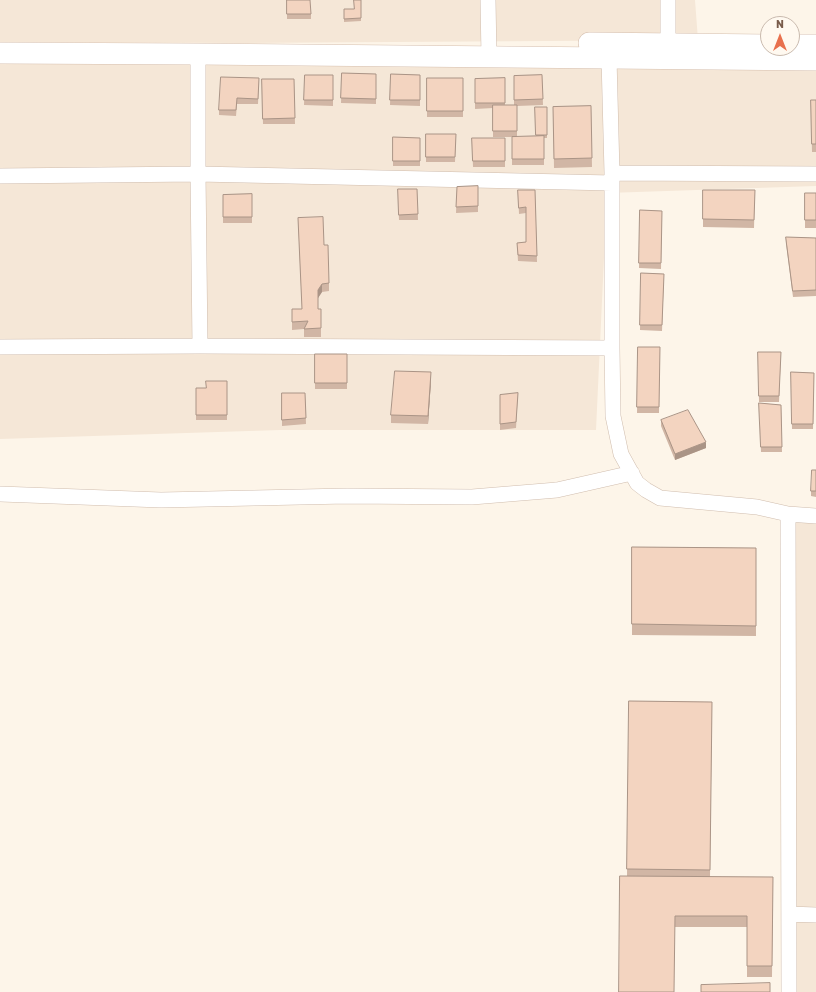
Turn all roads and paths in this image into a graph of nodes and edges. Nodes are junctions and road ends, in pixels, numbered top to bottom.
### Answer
1 (488, 0) edge
2 (668, 0) edge
3 (0, 39) edge
4 (668, 44) junction
5 (760, 45) edge
6 (800, 45) edge
7 (816, 45) edge
8 (489, 49) junction
9 (0, 53) edge
10 (198, 54) junction
11 (610, 58) junction
12 (816, 60) edge
13 (198, 174) junction
14 (816, 174) edge
15 (0, 176) edge
16 (612, 178) junction
17 (200, 346) junction
18 (0, 347) edge
19 (612, 348) junction
20 (632, 473) junction
21 (0, 494) edge
22 (788, 514) junction
23 (816, 516) edge
24 (789, 914) junction
25 (816, 915) edge
26 (789, 992) edge

1 - 8 street
2 - 4 street
3 - 8 street
4 - 5 street
4 - 8 street
6 - 7 street
8 - 10 street
8 - 11 street
9 - 10 street
10 - 13 street
11 - 12 street
11 - 16 street
13 - 15 street
13 - 16 street
13 - 17 street
14 - 16 street
16 - 19 street
17 - 18 street
17 - 19 street
19 - 20 street
20 - 21 street
20 - 22 street
22 - 23 street
22 - 24 street
24 - 25 street
24 - 26 street

